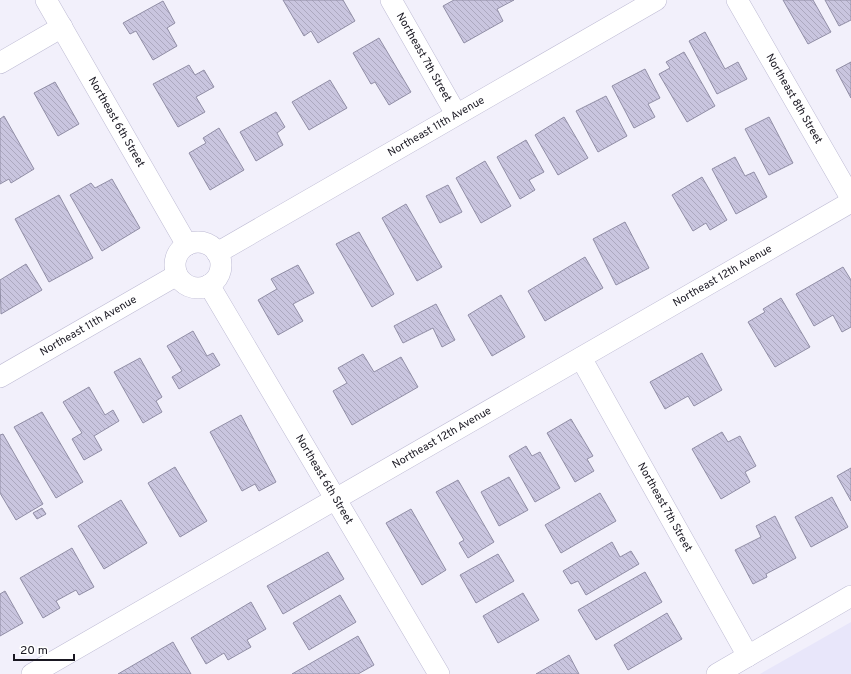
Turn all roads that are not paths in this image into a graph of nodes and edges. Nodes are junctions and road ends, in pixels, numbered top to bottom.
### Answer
1 (46, 0) edge
2 (391, 0) edge
3 (656, 0) edge
4 (737, 0) edge
5 (62, 27) junction
6 (0, 63) edge
7 (456, 114) junction
8 (851, 198) edge
9 (851, 202) edge
10 (187, 245) junction
11 (217, 253) junction
12 (177, 275) junction
13 (209, 285) junction
14 (581, 358) junction
15 (0, 377) edge
16 (335, 499) junction
17 (851, 596) edge
18 (748, 656) junction
19 (59, 667) edge
20 (32, 674) edge
21 (439, 674) edge
22 (717, 674) edge

1 - 5 street, Northeast 6th Street
2 - 7 street, Northeast 7th Street
3 - 7 street, Northeast 11th Avenue
4 - 8 street, Northeast 8th Street
5 - 6 street
5 - 10 street, Northeast 6th Street
7 - 11 street, Northeast 11th Avenue
9 - 14 street, Northeast 12th Avenue
10 - 11 street
10 - 12 street
11 - 13 street
12 - 13 street
12 - 15 street, Northeast 11th Avenue
13 - 16 street, Northeast 6th Street
14 - 16 street, Northeast 12th Avenue
14 - 18 street, Northeast 7th Street
16 - 19 street, Northeast 12th Avenue
16 - 21 street, Northeast 6th Street
17 - 18 street
18 - 22 street
19 - 20 street, Northeast 12th Avenue

